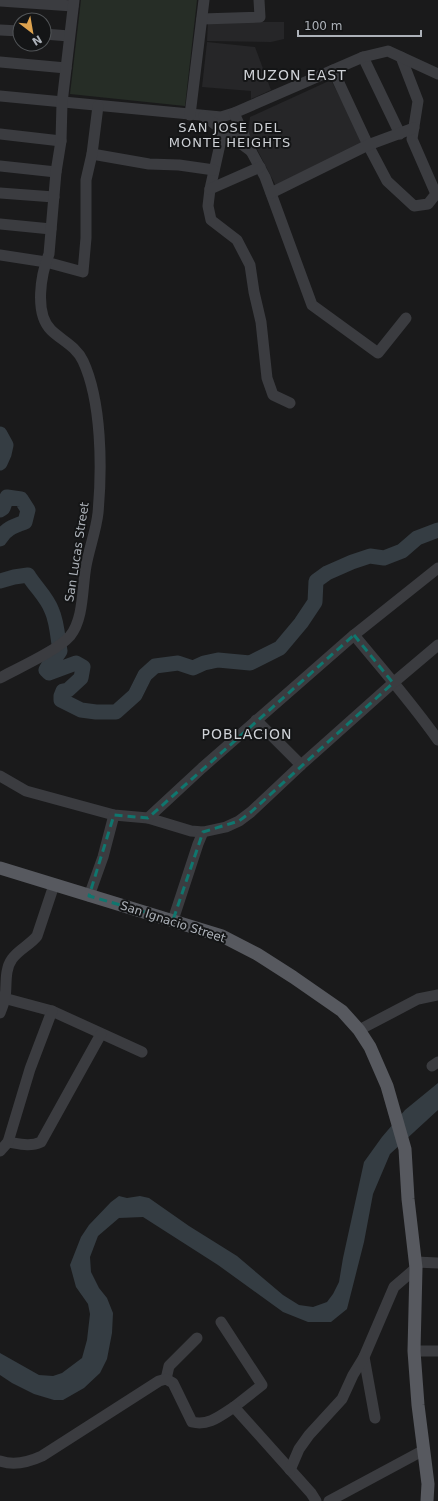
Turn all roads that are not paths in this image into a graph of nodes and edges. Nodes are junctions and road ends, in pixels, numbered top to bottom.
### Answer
1 (0, 0) edge
2 (204, 0) edge
3 (259, 0) edge
4 (73, 3) edge
5 (202, 19) junction
6 (0, 30) edge
7 (12, 31) edge
8 (52, 35) edge
9 (69, 36) junction
10 (363, 57) junction
11 (401, 57) junction
12 (0, 62) edge
13 (66, 68) junction
14 (333, 70) junction
15 (438, 74) edge
16 (0, 96) edge
17 (62, 103) junction
18 (98, 106) junction
19 (234, 113) junction
20 (190, 115) junction
21 (204, 116) junction
22 (414, 128) junction
23 (223, 131) junction
24 (0, 134) edge
25 (400, 134) junction
26 (61, 141) junction
27 (368, 145) junction
28 (251, 151) junction
29 (92, 154) junction
30 (0, 166) edge
31 (260, 167) junction
32 (214, 170) junction
33 (56, 172) junction
34 (210, 189) junction
35 (0, 193) edge
36 (271, 193) junction
37 (54, 197) junction
38 (0, 224) edge
39 (51, 229) junction
40 (0, 255) edge
41 (46, 262) junction
42 (406, 318) dead end
43 (290, 403) dead end
44 (438, 568) edge
45 (354, 635) junction
46 (438, 645) edge
47 (0, 678) edge
48 (393, 683) junction
49 (256, 720) junction
50 (438, 740) edge
51 (301, 765) junction
52 (0, 776) edge
53 (114, 815) junction
54 (148, 818) junction
55 (203, 832) junction
56 (0, 868) edge
57 (54, 885) junction
58 (89, 896) junction
59 (173, 920) junction
60 (438, 995) edge
61 (2, 998) edge
62 (52, 1011) junction
63 (0, 1013) edge
64 (359, 1030) junction
65 (102, 1034) junction
66 (142, 1052) dead end
67 (8, 1142) junction
68 (0, 1151) edge
69 (438, 1263) edge
70 (416, 1265) junction
71 (222, 1322) dead end
72 (197, 1338) dead end
73 (414, 1351) junction
74 (438, 1351) edge
75 (364, 1358) junction
76 (166, 1379) junction
77 (234, 1407) junction
78 (375, 1418) dead end
79 (424, 1450) junction
80 (0, 1461) edge
81 (290, 1470) junction
82 (316, 1501) edge
83 (329, 1501) edge
84 (427, 1501) edge

1 - 4 street
2 - 5 street
3 - 5 street
4 - 9 street, San Lucas Street
5 - 20 street
6 - 7 street
8 - 9 street
9 - 13 street, San Lucas Street
10 - 11 street
10 - 14 street
10 - 25 street
11 - 15 street
11 - 22 street
12 - 13 street
13 - 17 street, San Lucas Street
14 - 19 street
14 - 27 street
16 - 17 street
17 - 18 street
17 - 26 street, San Lucas Street
18 - 20 street
18 - 29 street
19 - 21 street
19 - 28 street
20 - 21 street
21 - 23 street
22 - 25 street
22 - 27 street
23 - 28 street
23 - 32 street
24 - 26 street
25 - 27 street
26 - 33 street, San Lucas Street
27 - 36 street
28 - 31 street
29 - 32 street
29 - 41 street
30 - 33 street
31 - 34 street
31 - 36 street
32 - 34 street
33 - 37 street, San Lucas Street
34 - 43 street
35 - 37 street
36 - 42 street
37 - 39 street, San Lucas Street
38 - 39 street
39 - 41 street, San Lucas Street
40 - 41 street
41 - 47 street, San Lucas Street
44 - 45 street
45 - 48 street
45 - 49 street
46 - 48 street
48 - 50 street
48 - 51 street
49 - 51 street
49 - 54 street
51 - 55 street
52 - 53 street
53 - 54 street
53 - 58 street
54 - 55 street
55 - 59 street
56 - 57 main road, San Ignacio Street
57 - 58 main road, San Ignacio Street
57 - 61 street
58 - 59 main road, San Ignacio Street
59 - 64 main road, San Ignacio Street
60 - 64 street
61 - 62 street
61 - 63 street
62 - 65 street
62 - 67 street
64 - 70 main road, San Ignacio Street
65 - 66 street
65 - 67 street
67 - 68 street
69 - 70 street
70 - 73 main road, San Ignacio Street
70 - 75 street
71 - 77 street
72 - 76 street
73 - 74 street
73 - 79 main road, San Ignacio Street
75 - 78 street
75 - 81 street
76 - 77 street
76 - 80 street
77 - 81 street
79 - 83 street
79 - 84 main road, San Ignacio Street
81 - 82 street

